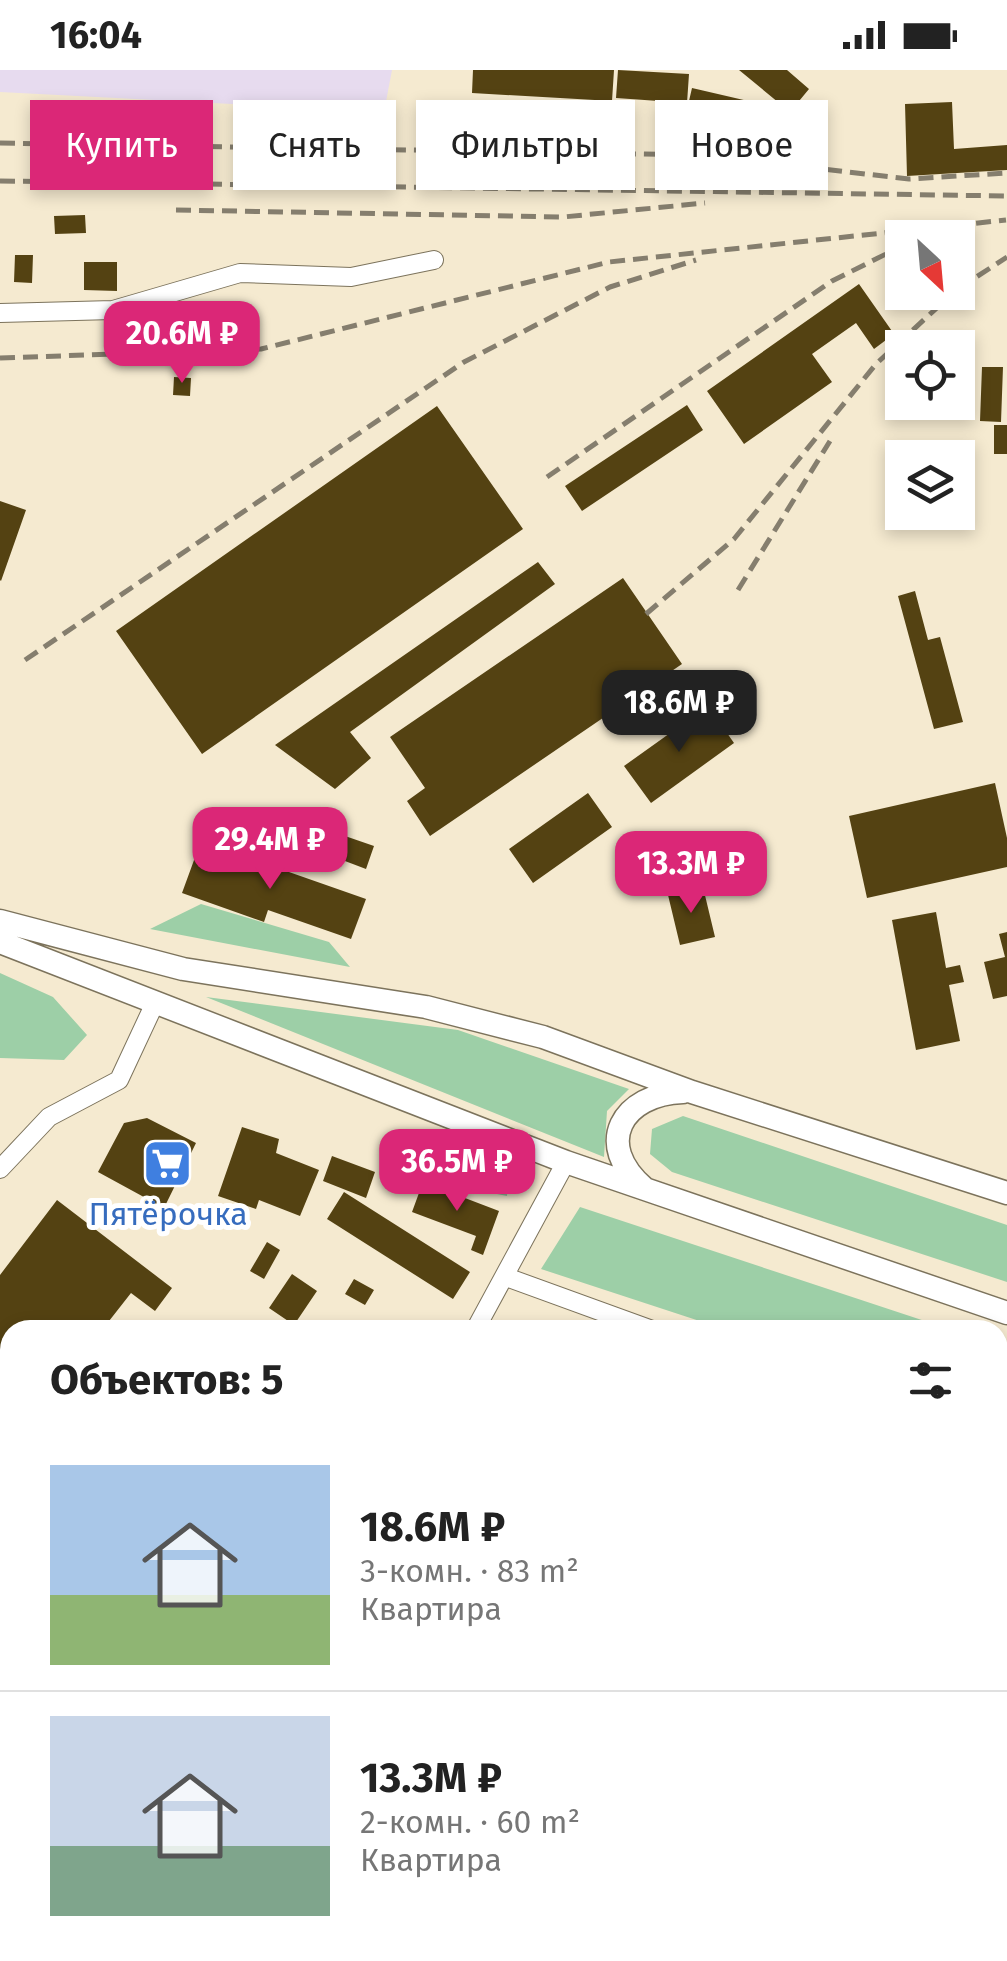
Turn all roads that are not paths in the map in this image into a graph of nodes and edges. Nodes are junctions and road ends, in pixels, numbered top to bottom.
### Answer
1 (434, 260) dead end
2 (0, 314) edge
3 (0, 921) edge
4 (0, 942) edge
5 (154, 1005) junction
6 (692, 1092) junction
7 (566, 1162) junction
8 (0, 1169) edge
9 (645, 1189) junction
10 (1007, 1194) edge
11 (506, 1277) junction
12 (1007, 1313) edge
13 (481, 1320) edge
14 (624, 1320) edge

1 - 2 street
3 - 6 main road
4 - 5 main road
5 - 7 main road
5 - 8 street
6 - 9 main road
6 - 10 main road
7 - 9 main road
7 - 11 street
9 - 12 main road
11 - 13 street
11 - 14 street

